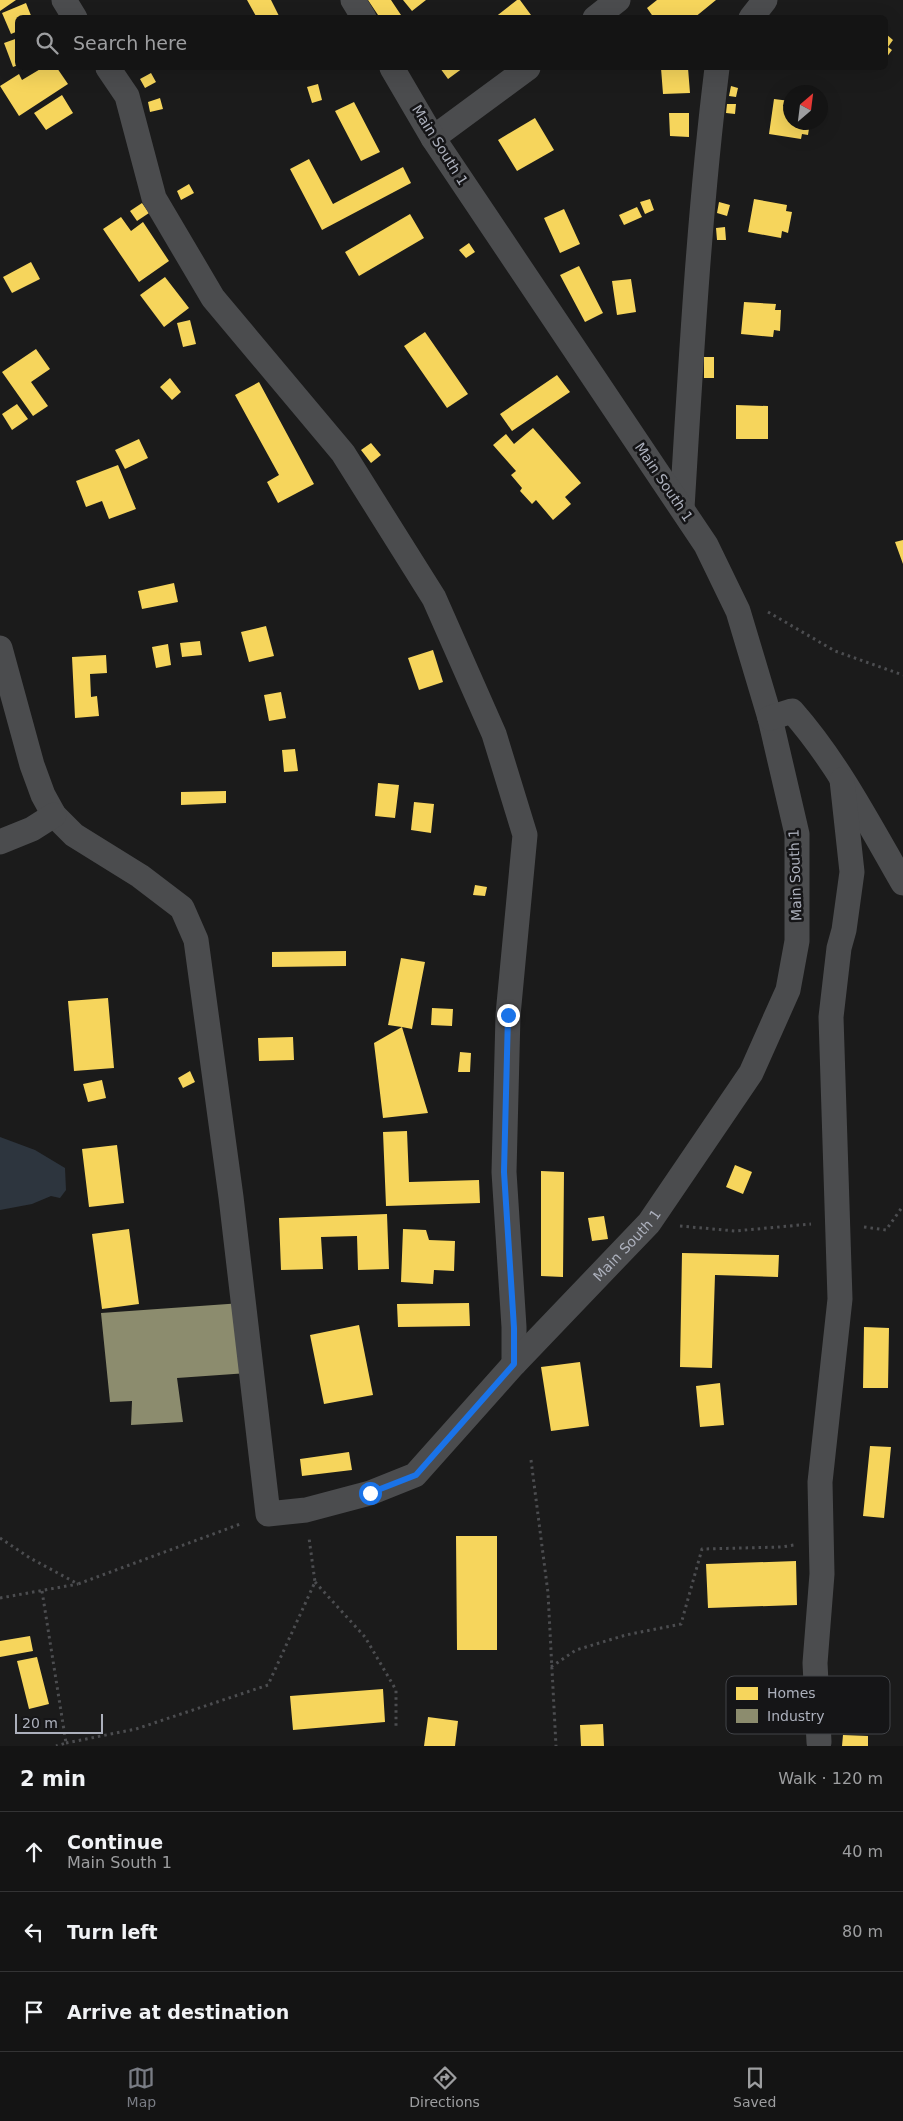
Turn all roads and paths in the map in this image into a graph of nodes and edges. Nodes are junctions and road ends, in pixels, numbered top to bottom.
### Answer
1 (64, 0) edge
2 (353, 0) edge
3 (618, 0) edge
4 (765, 0) edge
5 (73, 15) edge
6 (362, 15) edge
7 (599, 15) edge
8 (753, 15) edge
9 (109, 70) edge
10 (393, 70) edge
11 (525, 70) edge
12 (718, 70) edge
13 (433, 138) junction
14 (682, 508) junction
15 (738, 611) junction
16 (0, 648) edge
17 (903, 675) edge
18 (770, 718) junction
19 (842, 780) junction
20 (54, 815) junction
21 (0, 842) edge
22 (903, 883) edge
23 (903, 1206) edge
24 (838, 1222) junction
25 (649, 1223) junction
26 (514, 1364) junction
27 (531, 1460) dead end
28 (306, 1510) junction
29 (268, 1514) junction
30 (0, 1538) edge
31 (821, 1539) junction
32 (315, 1582) junction
33 (78, 1584) junction
34 (42, 1591) junction
35 (0, 1598) edge
36 (551, 1667) junction
37 (816, 1676) edge
38 (396, 1727) dead end
39 (819, 1734) edge
40 (819, 1742) dead end
41 (66, 1743) junction
42 (56, 1746) edge
43 (556, 1746) edge

1 - 5 street
2 - 6 street
3 - 7 street
4 - 8 street
9 - 26 street
10 - 13 street, Main South 1
11 - 13 street
12 - 14 street
13 - 14 street, Main South 1
14 - 15 street, Main South 1
15 - 17 path
15 - 18 street, Main South 1
16 - 20 street
18 - 19 street
18 - 25 street, Main South 1
19 - 22 street
19 - 24 street
20 - 21 street
20 - 29 street
23 - 24 path
24 - 25 path
24 - 31 street
25 - 26 street, Main South 1
26 - 28 street, Main South 1
27 - 36 path
28 - 29 street, Main South 1
28 - 32 path
29 - 33 path
30 - 33 path
31 - 36 path
31 - 37 street
32 - 38 path
32 - 41 path
33 - 34 path
34 - 35 path
34 - 41 path
36 - 43 path
39 - 40 street
41 - 42 path

